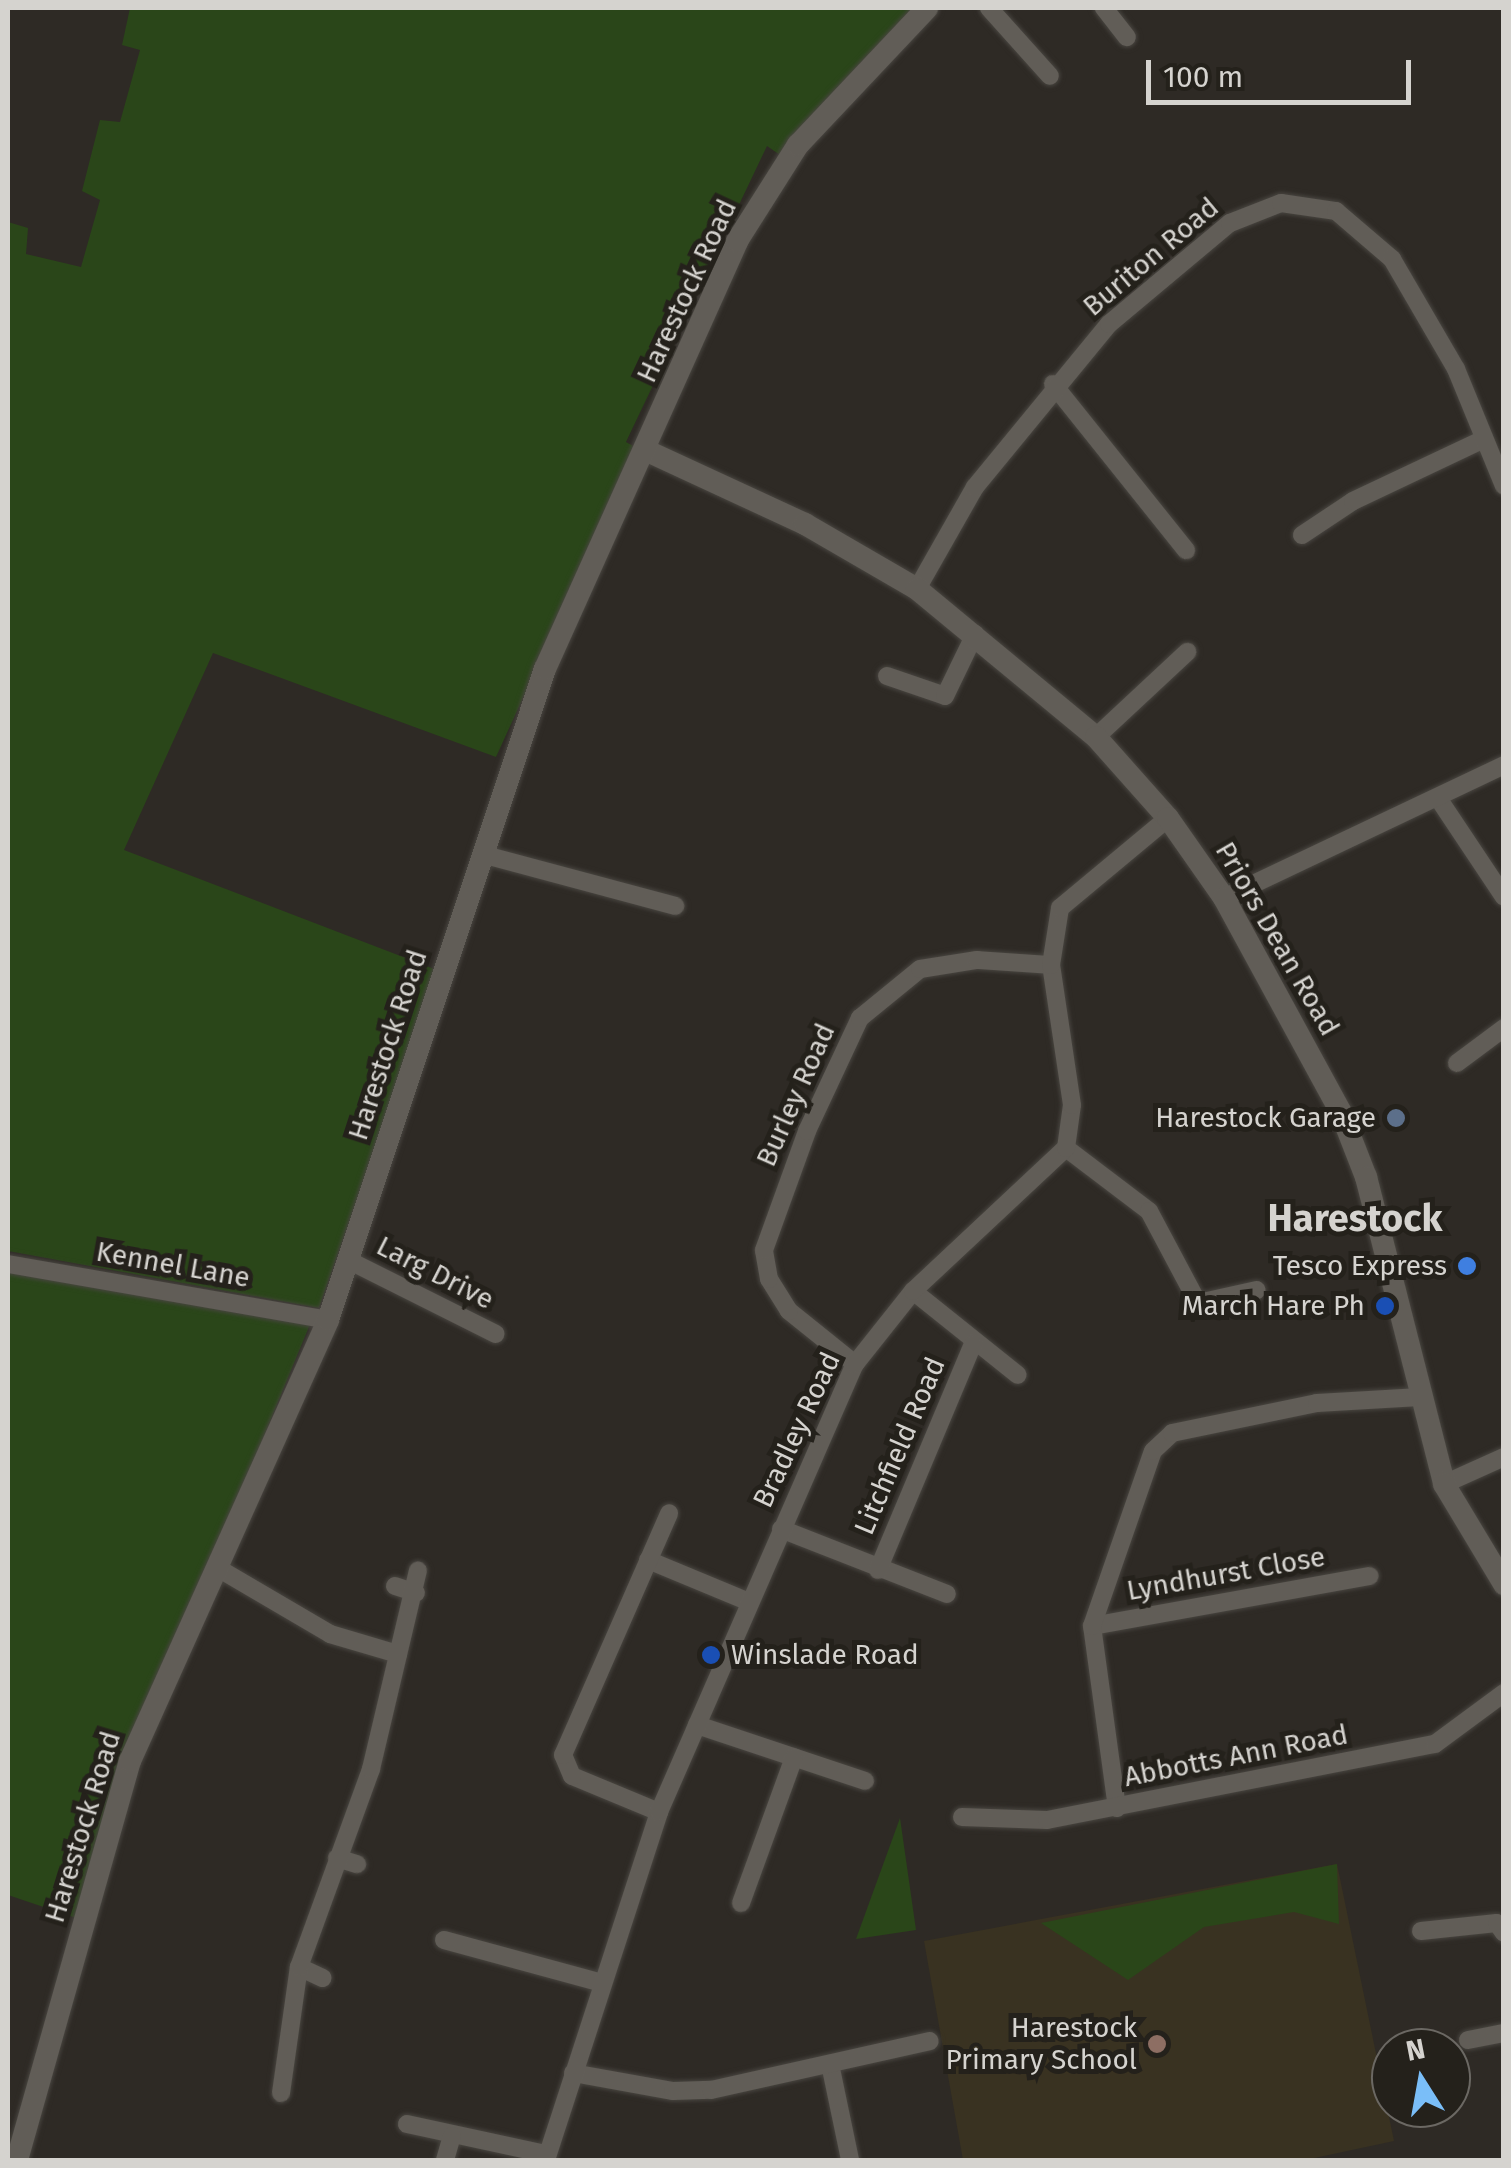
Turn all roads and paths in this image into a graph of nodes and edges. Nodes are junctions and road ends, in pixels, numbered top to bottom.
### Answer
1 (927, 8) edge
2 (990, 8) edge
3 (1104, 8) edge
4 (1127, 36) dead end
5 (1050, 76) dead end
6 (1053, 384) junction
7 (1480, 441) junction
8 (646, 450) junction
9 (1504, 486) edge
10 (1302, 536) dead end
11 (1186, 550) dead end
12 (917, 589) junction
13 (975, 634) junction
14 (1187, 652) dead end
15 (886, 676) dead end
16 (1096, 737) junction
17 (1504, 765) edge
18 (1440, 802) junction
19 (1168, 818) junction
20 (485, 855) junction
21 (1504, 897) edge
22 (1224, 898) junction
23 (661, 910) dead end
24 (1052, 965) junction
25 (1504, 1028) edge
26 (1457, 1063) dead end
27 (1066, 1148) junction
28 (348, 1260) junction
29 (8, 1264) edge
30 (1256, 1290) dead end
31 (913, 1291) junction
32 (328, 1320) junction
33 (496, 1334) dead end
34 (972, 1344) junction
35 (855, 1364) junction
36 (1018, 1375) dead end
37 (1420, 1397) junction
38 (1504, 1458) edge
39 (1444, 1484) junction
40 (669, 1514) dead end
41 (781, 1529) junction
42 (648, 1560) junction
43 (216, 1567) junction
44 (418, 1570) dead end
45 (878, 1570) junction
46 (1370, 1576) dead end
47 (1504, 1584) edge
48 (395, 1586) dead end
49 (416, 1593) junction
50 (947, 1594) dead end
51 (747, 1602) junction
52 (1092, 1626) junction
53 (398, 1654) junction
54 (1504, 1692) edge
55 (698, 1725) junction
56 (794, 1757) junction
57 (864, 1781) dead end
58 (1117, 1808) junction
59 (660, 1812) junction
60 (962, 1817) dead end
61 (338, 1858) junction
62 (357, 1864) dead end
63 (741, 1903) dead end
64 (1501, 1926) edge
65 (1422, 1930) dead end
66 (444, 1940) dead end
67 (299, 1966) junction
68 (323, 1978) dead end
69 (598, 1982) junction
70 (1504, 2033) edge
71 (1471, 2039) edge
72 (930, 2042) dead end
73 (830, 2064) junction
74 (572, 2073) junction
75 (281, 2093) dead end
76 (406, 2124) dead end
77 (452, 2136) junction
78 (546, 2157) edge
79 (17, 2160) edge
80 (445, 2160) edge
81 (850, 2160) edge

1 - 8 street, Harestock Road
2 - 5 street
3 - 4 street
6 - 7 street, Buriton Road
6 - 11 street
6 - 12 street, Buriton Road
7 - 9 street, Buriton Road
7 - 10 street
8 - 12 street, Priors Dean Road
8 - 20 street, Harestock Road
12 - 13 street, Priors Dean Road
13 - 15 street
13 - 16 street, Priors Dean Road
14 - 16 street
16 - 19 street, Priors Dean Road
17 - 18 street
18 - 21 street
18 - 22 street
19 - 22 street, Priors Dean Road
19 - 24 street
20 - 23 street
20 - 28 street, Harestock Road
22 - 37 street, Priors Dean Road
24 - 27 street
24 - 35 street, Burley Road
25 - 26 street
27 - 30 street
27 - 31 street, Bradley Road
28 - 32 street, Harestock Road
28 - 33 street, Larg Drive
29 - 32 street, Kennel Lane
31 - 34 street, Litchfield Road
31 - 35 street, Bradley Road
32 - 43 street, Harestock Road
34 - 36 street, Litchfield Road
34 - 45 street, Litchfield Road
35 - 41 street, Bradley Road
37 - 39 street, Priors Dean Road
37 - 52 street
38 - 39 street
39 - 47 street, Priors Dean Road
40 - 42 street
41 - 45 street, Litchfield Road
41 - 51 street, Bradley Road
42 - 51 street
42 - 59 street
43 - 53 street
43 - 79 street, Harestock Road
44 - 49 street
45 - 50 street, Litchfield Road
46 - 52 street, Lyndhurst Close
48 - 49 street
49 - 53 street
51 - 55 street, Bradley Road
52 - 58 street
53 - 61 street
54 - 58 street, Abbotts Ann Road
55 - 56 street
55 - 59 street, Bradley Road
56 - 57 street
56 - 63 street
58 - 60 street, Abbotts Ann Road
59 - 69 street, Bradley Road
61 - 62 street
61 - 67 street
64 - 65 street
66 - 69 street
67 - 68 street
67 - 75 street
69 - 74 street, Bradley Road
70 - 71 street
72 - 73 street
73 - 74 street
73 - 81 street
74 - 78 street, Bradley Road
76 - 77 street
77 - 78 street
77 - 80 street

